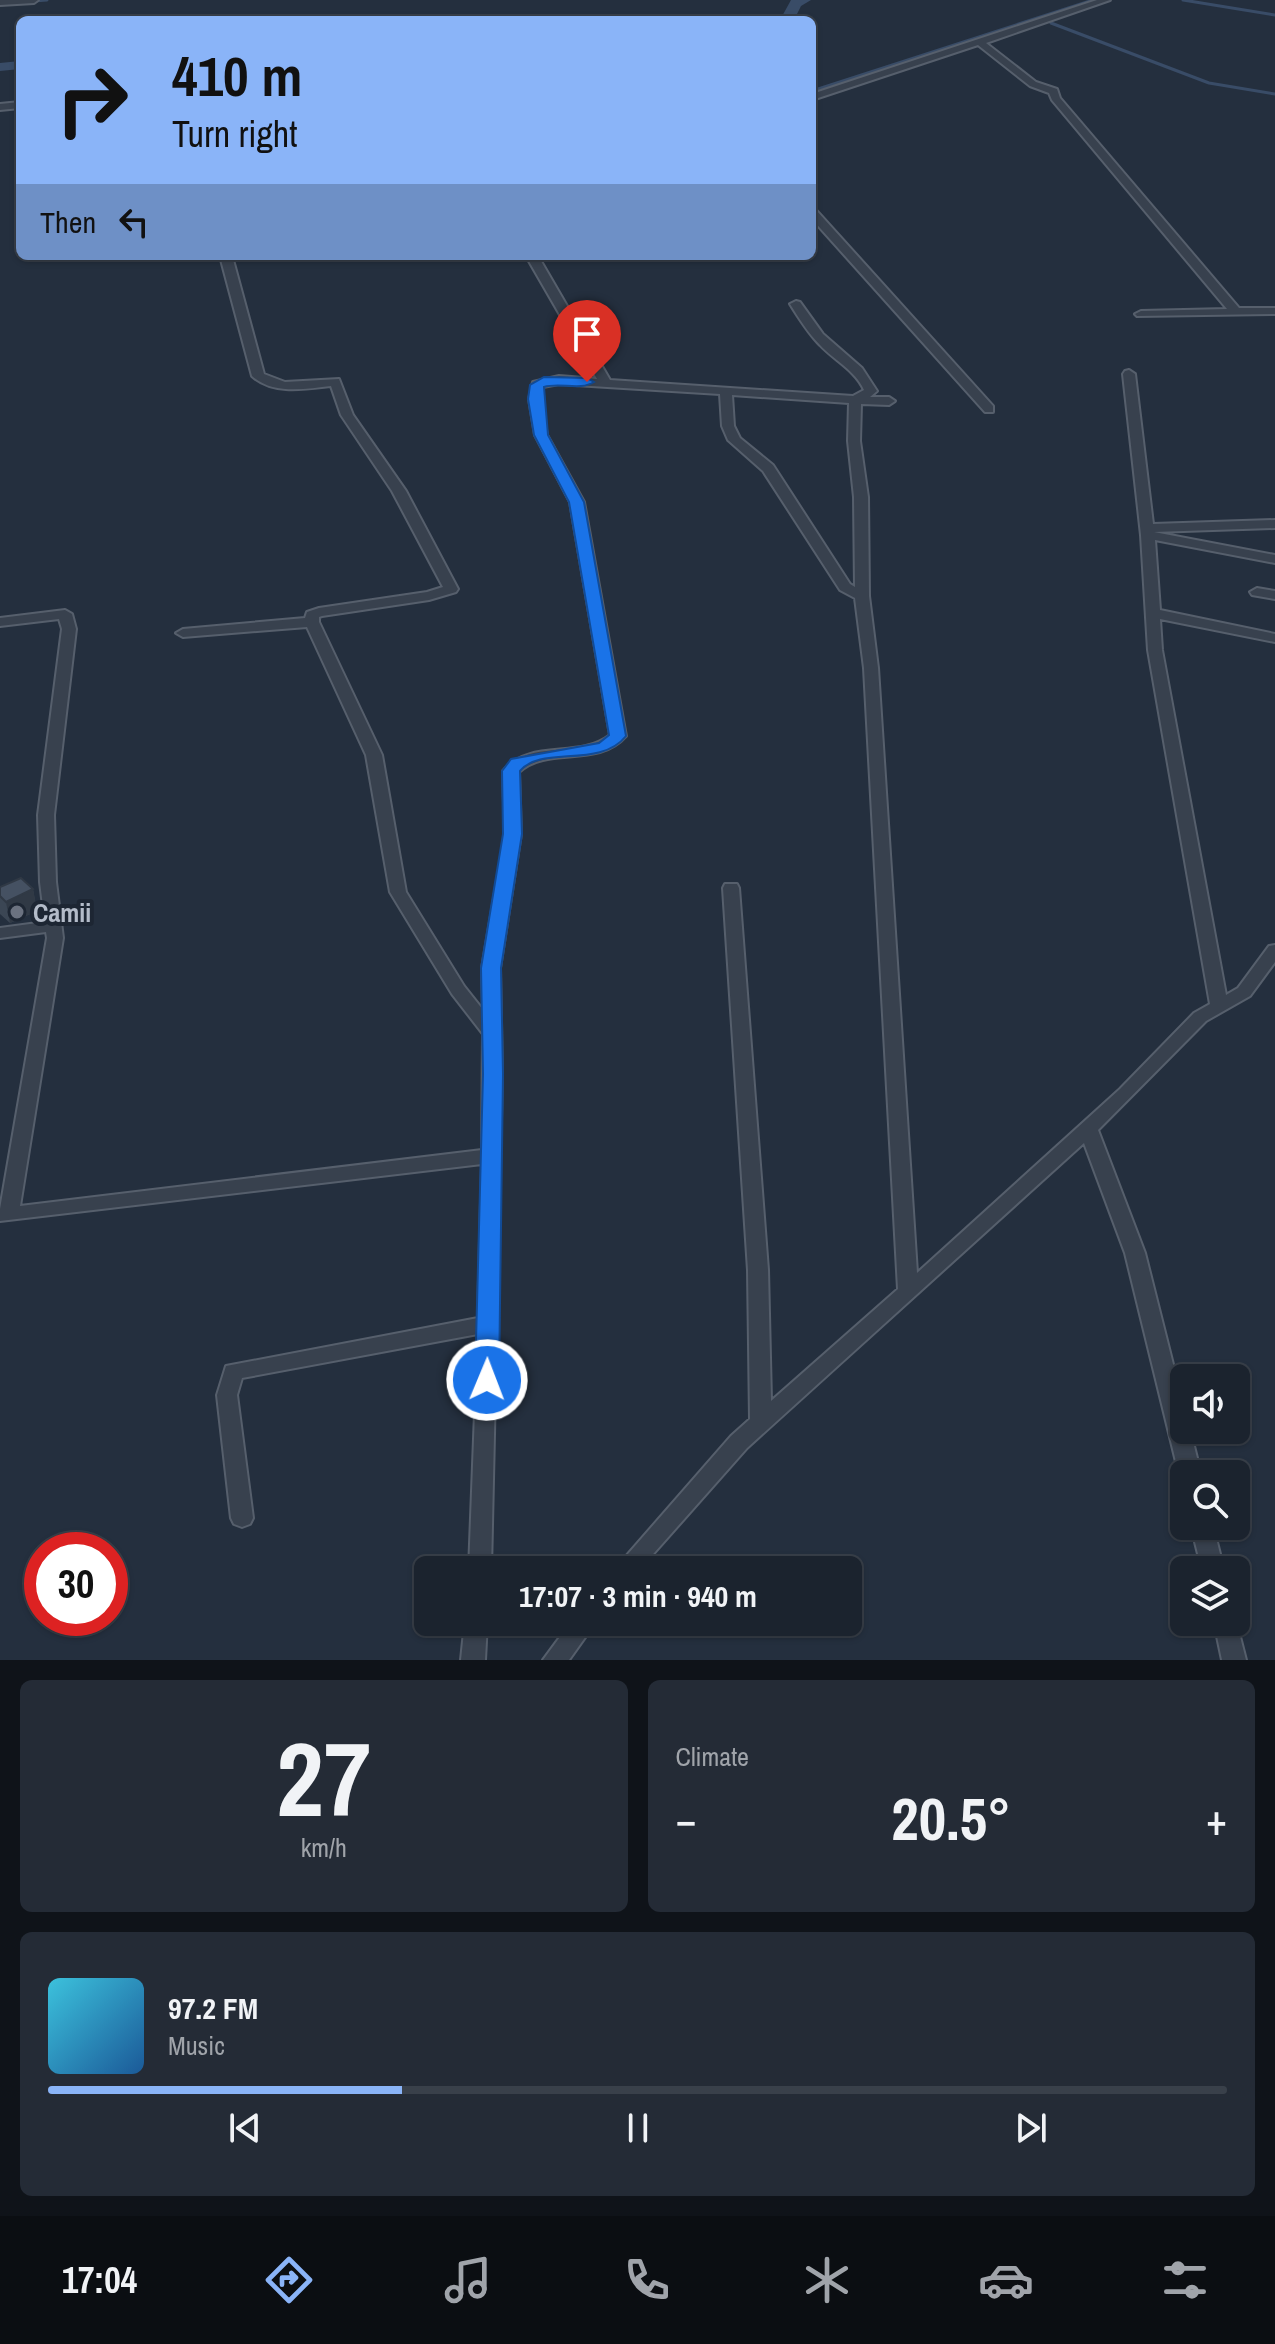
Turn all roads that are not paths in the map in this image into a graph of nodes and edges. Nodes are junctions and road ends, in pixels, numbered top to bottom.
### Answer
1 (34, 0) edge
2 (1106, 0) edge
3 (0, 2) edge
4 (978, 41) junction
5 (816, 96) edge
6 (816, 216) edge
7 (227, 260) edge
8 (534, 260) edge
9 (796, 304) dead end
10 (1275, 311) edge
11 (1236, 312) junction
12 (1141, 314) dead end
13 (1129, 374) dead end
14 (606, 383) junction
15 (726, 393) junction
16 (855, 400) junction
17 (889, 401) dead end
18 (989, 409) dead end
19 (1275, 524) edge
20 (1239, 526) junction
21 (1148, 531) junction
22 (1249, 555) junction
23 (1275, 559) edge
24 (1257, 592) dead end
25 (1275, 595) edge
26 (862, 596) junction
27 (1153, 613) junction
28 (0, 622) edge
29 (312, 622) junction
30 (183, 633) dead end
31 (1275, 638) edge
32 (731, 888) dead end
33 (52, 926) junction
34 (0, 933) edge
35 (1275, 950) edge
36 (1219, 1006) junction
37 (493, 1034) junction
38 (1088, 1128) junction
39 (491, 1156) junction
40 (4, 1214) edge
41 (908, 1292) junction
42 (488, 1324) junction
43 (761, 1423) junction
44 (1187, 1460) edge
45 (242, 1518) dead end
46 (480, 1556) edge
47 (636, 1556) edge
48 (475, 1636) edge
49 (574, 1636) edge
50 (1228, 1636) edge
51 (473, 1660) edge
52 (555, 1660) edge
53 (1234, 1660) edge

1 - 3 street
2 - 4 street
4 - 5 street
4 - 11 street
6 - 18 street
7 - 29 street
8 - 14 street
9 - 16 street
10 - 11 street
11 - 12 street
13 - 21 street
14 - 15 street
14 - 37 street
15 - 16 street
15 - 26 street
16 - 17 street
16 - 26 street
19 - 20 street
20 - 21 street
20 - 22 street
21 - 22 street
21 - 27 street
22 - 23 street
24 - 25 street
26 - 41 street
27 - 31 street
27 - 36 street
28 - 33 street
29 - 30 street
29 - 37 street
32 - 43 street
33 - 34 street
33 - 40 street
35 - 36 street
36 - 38 street
37 - 39 street
38 - 41 street
38 - 44 street
39 - 40 street
39 - 42 street
41 - 43 street
42 - 45 street
42 - 46 street
43 - 47 street
48 - 51 street
49 - 52 street
50 - 53 street

